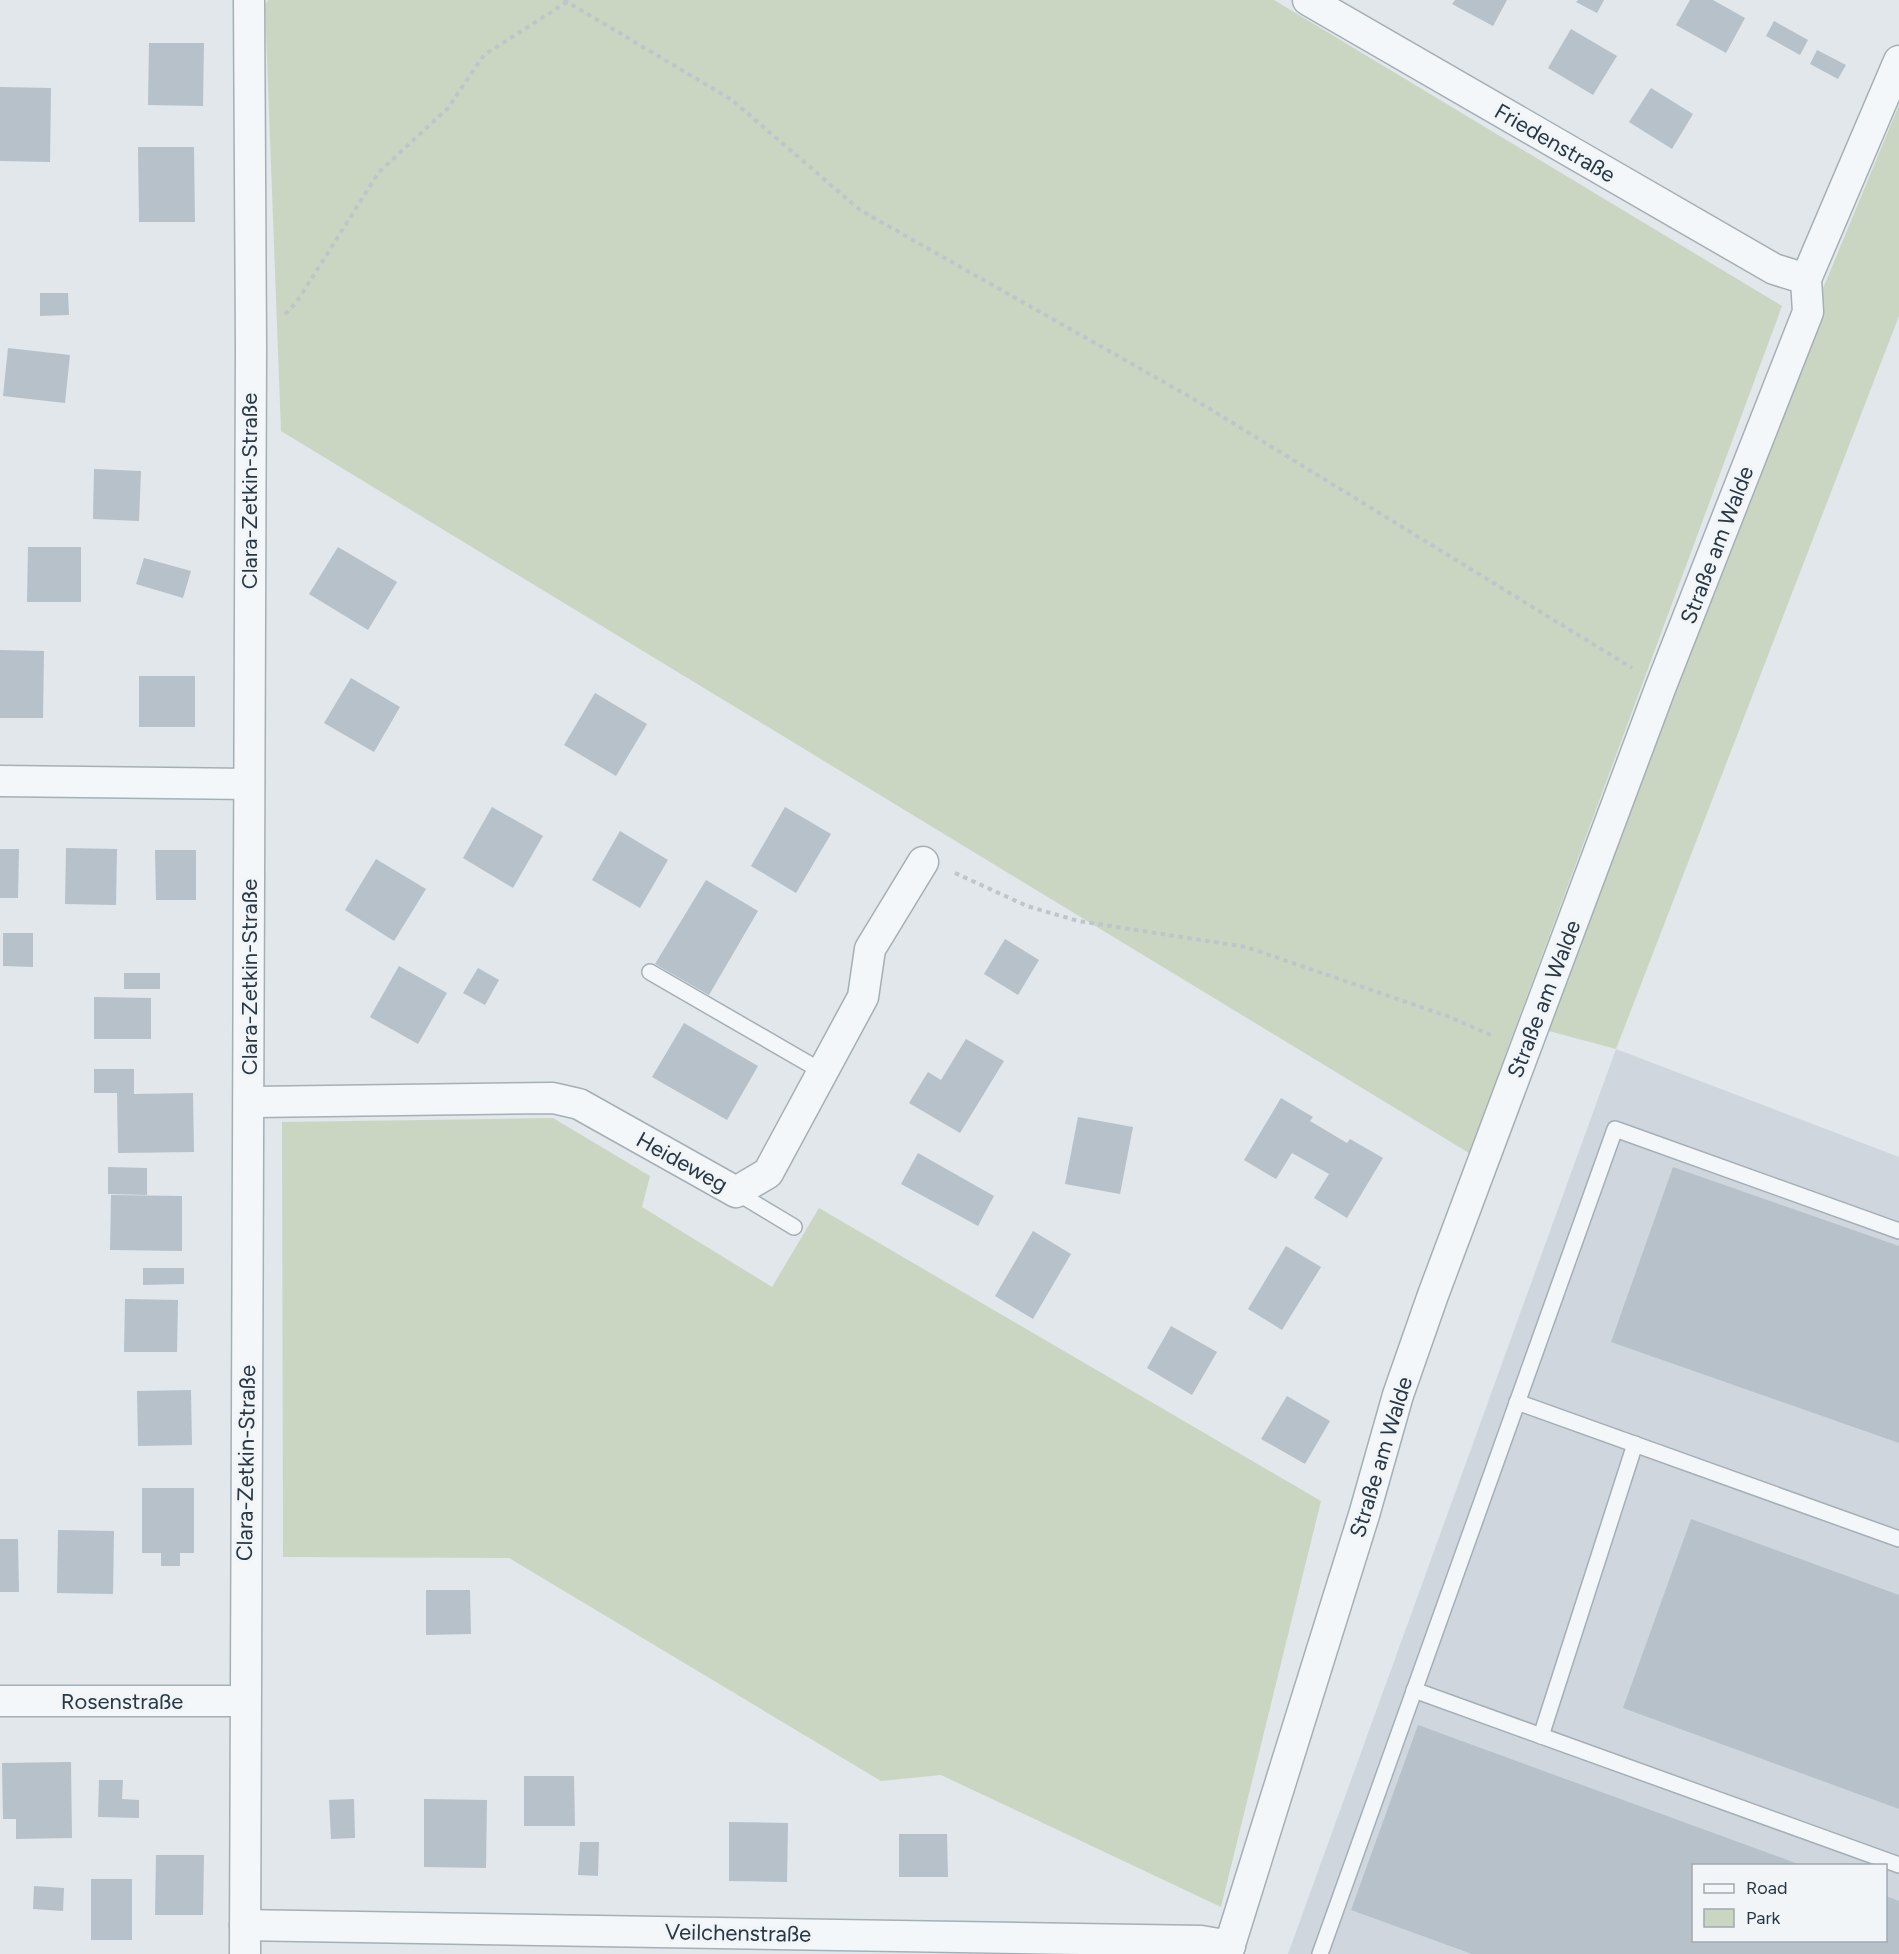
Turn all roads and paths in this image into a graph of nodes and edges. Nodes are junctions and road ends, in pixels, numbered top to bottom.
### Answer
1 (249, 0) edge
2 (1308, 0) edge
3 (565, 1) edge
4 (1899, 62) edge
5 (1806, 279) junction
6 (251, 348) junction
7 (1661, 686) junction
8 (0, 781) edge
9 (249, 784) junction
10 (923, 862) joint
11 (650, 972) dead end
12 (1525, 1050) junction
13 (823, 1072) junction
14 (249, 1102) junction
15 (736, 1192) junction
16 (794, 1227) dead end
17 (1899, 1231) edge
18 (1517, 1402) junction
19 (1635, 1444) junction
20 (1899, 1539) edge
21 (1414, 1690) junction
22 (0, 1701) edge
23 (244, 1701) junction
24 (1541, 1736) junction
25 (1899, 1865) edge
26 (245, 1940) edge
27 (1228, 1950) edge
28 (1323, 1953) edge

1 - 6 street, Clara-Zetkin-Straße
2 - 5 street, Friedenstraße
3 - 6 path
3 - 7 path
4 - 5 street, Straße am Walde
5 - 7 street, Straße am Walde
6 - 9 street, Clara-Zetkin-Straße
7 - 12 street, Straße am Walde
8 - 9 street
9 - 14 street, Clara-Zetkin-Straße
10 - 12 path
10 - 13 street, Heideweg
11 - 13 lane
12 - 27 street, Straße am Walde
13 - 15 street, Heideweg
14 - 15 street, Heideweg
14 - 23 street, Clara-Zetkin-Straße
15 - 16 lane
17 - 18 lane
18 - 19 lane
18 - 21 lane
19 - 20 lane
19 - 24 lane
21 - 24 lane
21 - 28 lane
22 - 23 street, Rosenstraße
23 - 26 street, Clara-Zetkin-Straße
24 - 25 lane
26 - 27 street, Veilchenstraße

